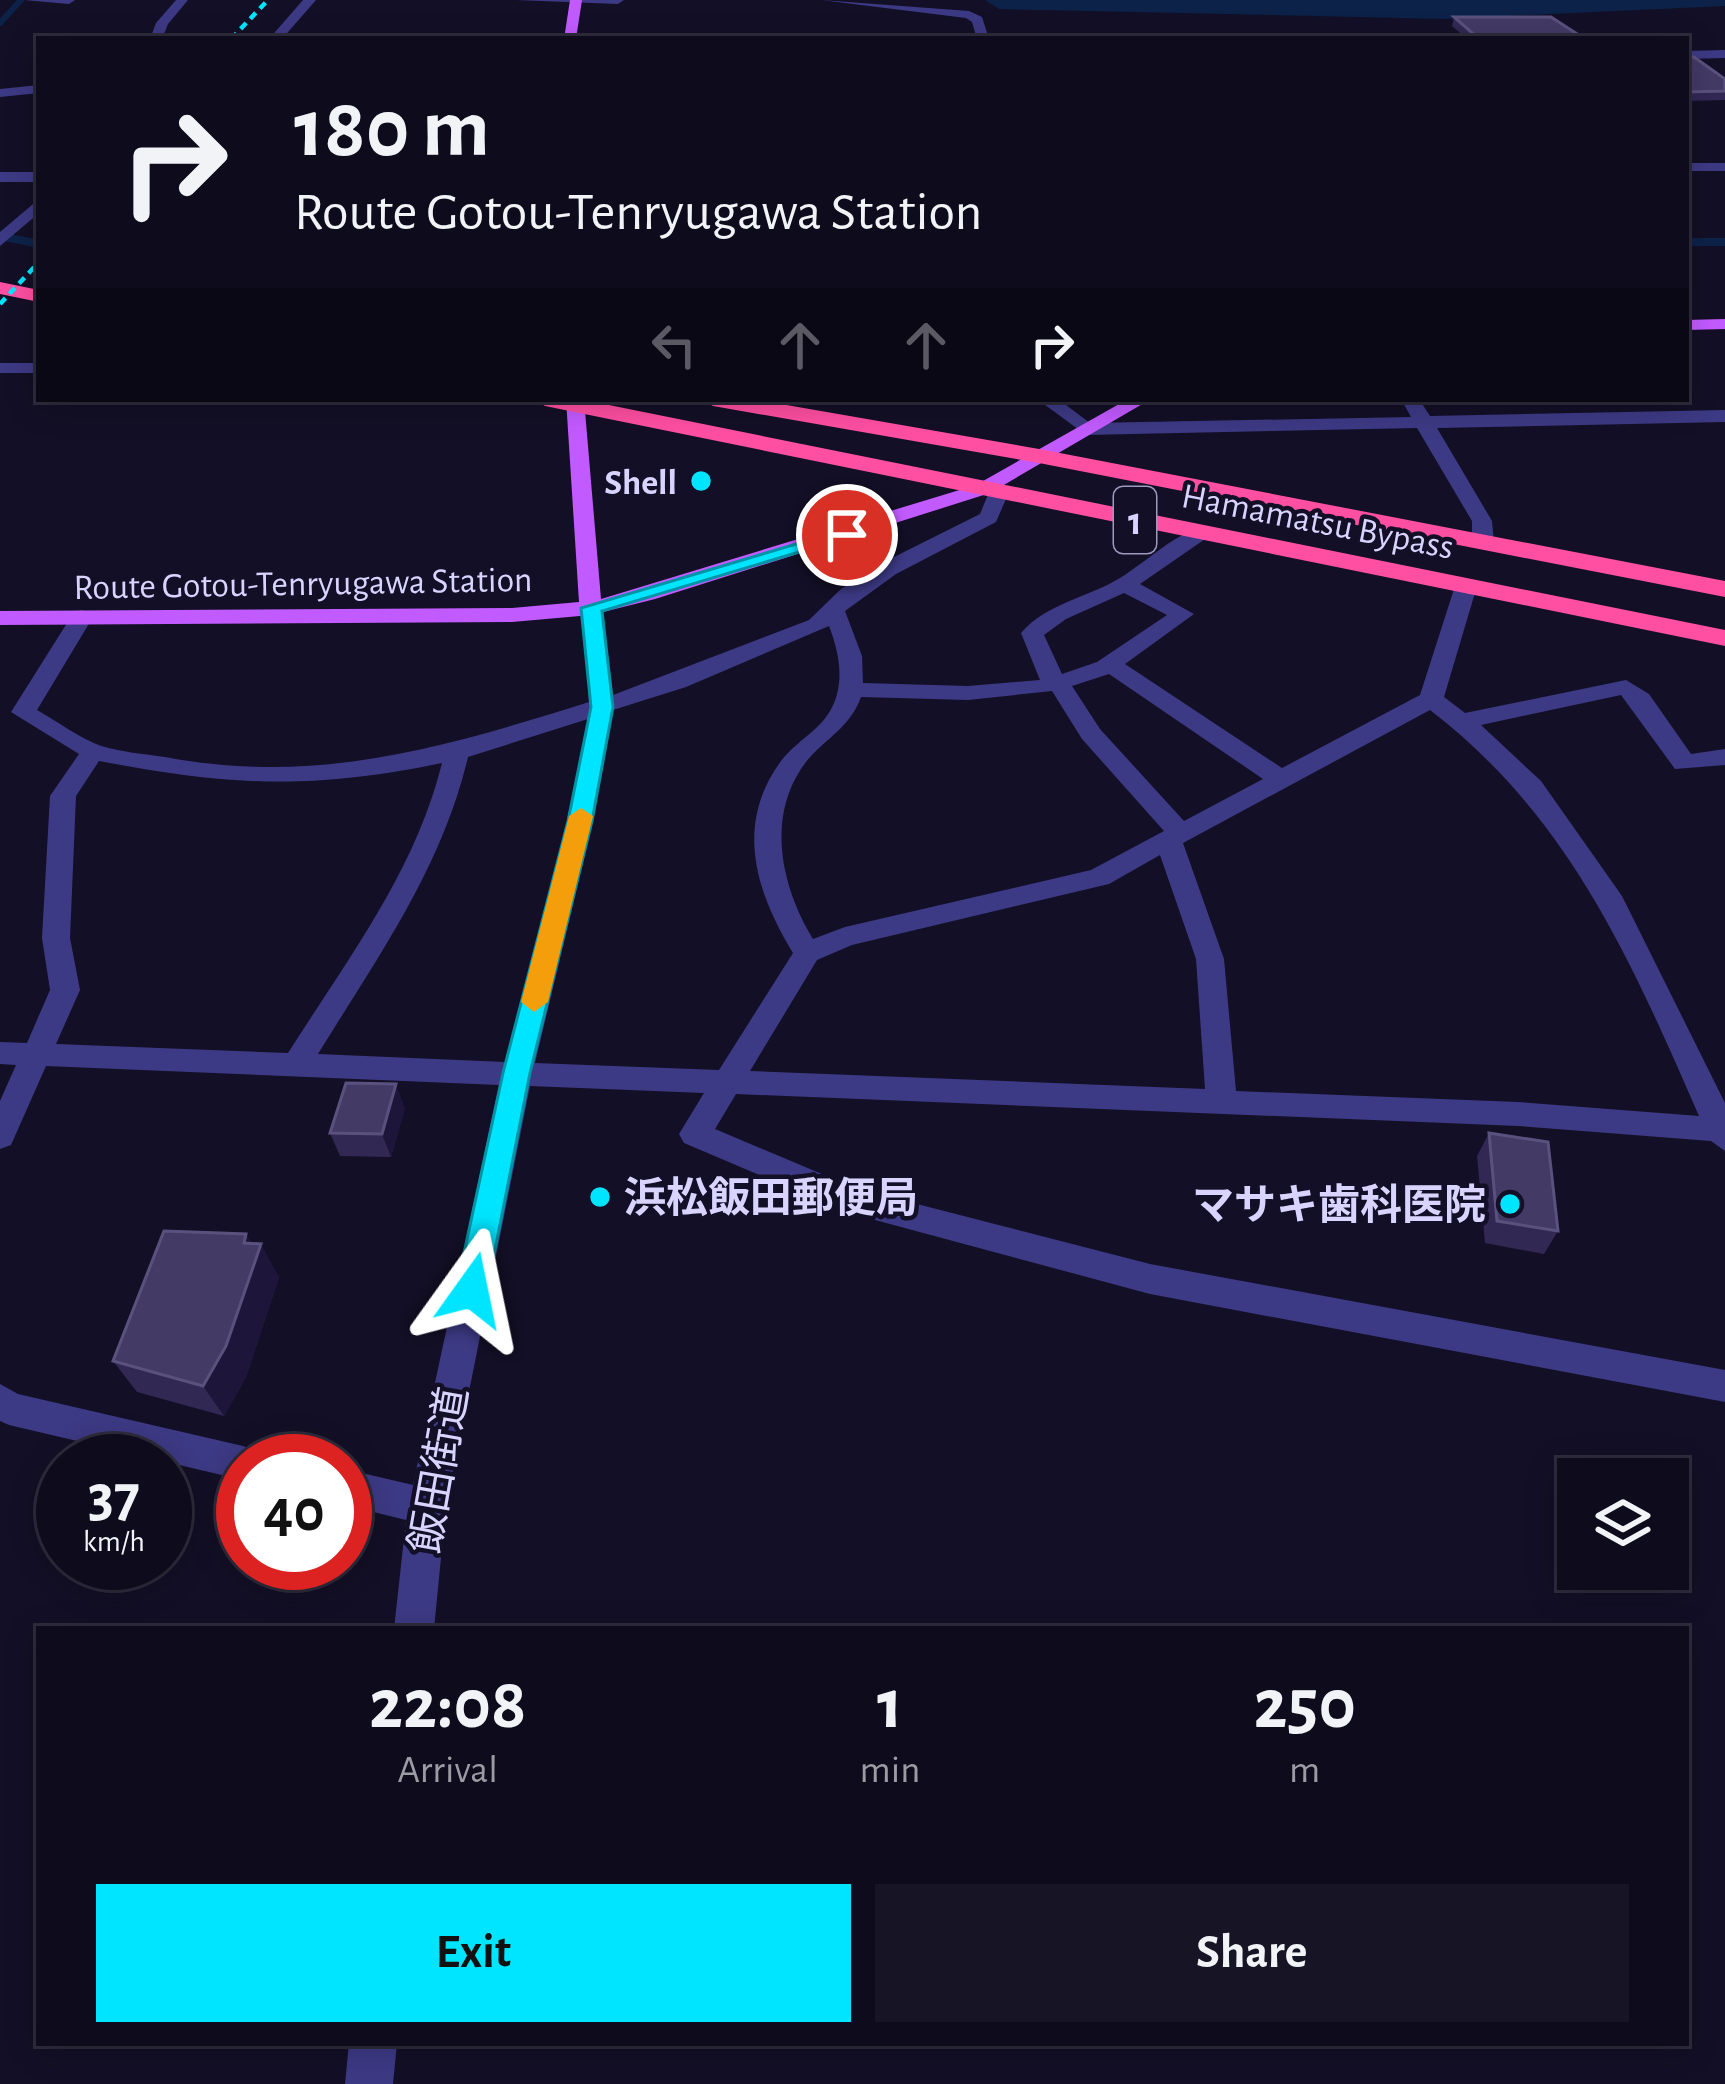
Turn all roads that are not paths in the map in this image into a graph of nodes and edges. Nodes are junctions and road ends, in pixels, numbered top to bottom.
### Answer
1 (30, 0) edge
2 (69, 0) edge
3 (182, 0) edge
4 (310, 0) edge
5 (522, 0) edge
6 (576, 0) edge
7 (618, 0) edge
8 (827, 0) edge
9 (157, 36) edge
10 (278, 36) edge
11 (570, 36) edge
12 (982, 36) edge
13 (1725, 54) edge
14 (1694, 55) edge
15 (1725, 73) edge
16 (36, 89) edge
17 (0, 93) edge
18 (1725, 166) edge
19 (1689, 167) edge
20 (0, 177) edge
21 (36, 177) edge
22 (36, 207) edge
23 (0, 241) edge
24 (0, 270) edge
25 (36, 276) edge
26 (0, 288) edge
27 (36, 295) edge
28 (1725, 324) edge
29 (1689, 325) edge
30 (0, 368) edge
31 (36, 368) edge
32 (1689, 397) edge
33 (575, 402) edge
34 (730, 402) edge
35 (1050, 402) edge
36 (1136, 402) edge
37 (1412, 402) edge
38 (1715, 417) edge
39 (1424, 423) junction
40 (1086, 429) junction
41 (1725, 441) edge
42 (1039, 456) junction
43 (991, 491) junction
44 (1201, 533) junction
45 (1483, 542) junction
46 (1124, 585) junction
47 (1466, 586) junction
48 (1725, 589) edge
49 (592, 608) junction
50 (832, 610) junction
51 (82, 617) junction
52 (0, 619) edge
53 (1725, 638) edge
54 (1110, 664) junction
55 (1056, 684) junction
56 (853, 690) junction
57 (1431, 699) junction
58 (602, 707) junction
59 (1465, 722) junction
60 (93, 752) junction
61 (458, 752) junction
62 (1725, 757) edge
63 (1281, 779) junction
64 (1174, 836) junction
65 (807, 953) junction
66 (0, 1053) edge
67 (39, 1056) junction
68 (296, 1065) junction
69 (517, 1073) junction
70 (726, 1083) junction
71 (1221, 1102) junction
72 (1724, 1132) edge
73 (0, 1136) edge
74 (1725, 1386) edge
75 (0, 1401) edge
76 (216, 1457) edge
77 (372, 1494) edge
78 (427, 1507) junction
79 (414, 1626) edge
80 (373, 2046) edge
81 (368, 2084) edge

1 - 2 street
3 - 9 street
4 - 10 street
5 - 6 street
6 - 7 street
6 - 11 main road
8 - 12 street
13 - 14 street
14 - 15 street
16 - 17 street
18 - 19 street
20 - 21 street
22 - 23 street
24 - 25 highway
26 - 27 highway
28 - 29 main road
30 - 31 street
32 - 38 street
33 - 43 highway, Hamamatsu Bypass / 1
33 - 49 main road
34 - 42 highway, Hamamatsu Bypass / 1
35 - 40 street
36 - 40 main road, Route Gotou-Tenryugawa Station
37 - 39 street
38 - 39 street
38 - 41 street
39 - 40 street
39 - 45 street
40 - 42 main road, Route Gotou-Tenryugawa Station
42 - 43 main road, Route Gotou-Tenryugawa Station
42 - 45 highway, Hamamatsu Bypass / 1
43 - 44 highway, Hamamatsu Bypass / 1
43 - 49 main road, Route Gotou-Tenryugawa Station
43 - 50 street
44 - 46 street
44 - 47 highway, Hamamatsu Bypass / 1
45 - 48 highway, Hamamatsu Bypass / 1
46 - 54 street
46 - 55 street
47 - 53 highway, Hamamatsu Bypass / 1
47 - 57 street
49 - 51 main road, Route Gotou-Tenryugawa Station
49 - 58 street, 飯田街道
50 - 56 street
50 - 58 street
51 - 52 main road, Route Gotou-Tenryugawa Station
51 - 60 street
54 - 55 street
54 - 63 street
55 - 56 street
55 - 64 street
56 - 65 street
57 - 59 street
57 - 63 street
58 - 61 street
58 - 69 street, 飯田街道
59 - 62 street
59 - 72 street
60 - 61 street
60 - 67 street
61 - 68 street
63 - 64 street
64 - 65 street
64 - 71 street
65 - 70 street
66 - 67 street
67 - 68 street
67 - 73 street
68 - 69 street
69 - 70 street
69 - 78 street, 飯田街道
70 - 71 street
70 - 74 street
71 - 72 street
75 - 76 street
77 - 78 street
78 - 79 street, 飯田街道
80 - 81 street

